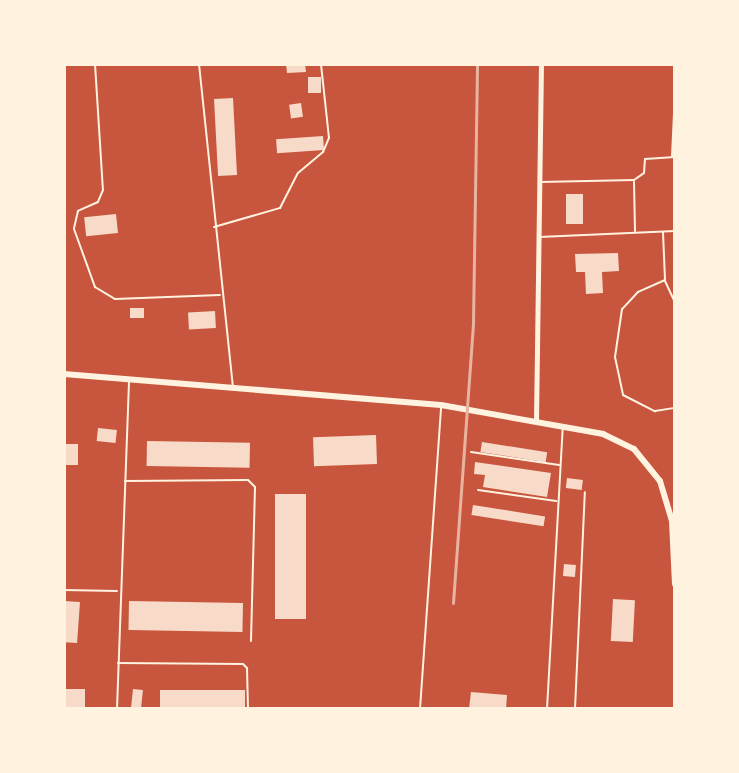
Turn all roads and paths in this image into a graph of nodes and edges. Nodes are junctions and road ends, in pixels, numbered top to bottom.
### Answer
1 (95, 64) edge
2 (199, 64) edge
3 (321, 64) edge
4 (541, 64) edge
5 (675, 93) edge
6 (673, 157) edge
7 (634, 180) junction
8 (539, 182) junction
9 (213, 228) junction
10 (675, 231) edge
11 (663, 232) junction
12 (635, 233) junction
13 (538, 237) junction
14 (665, 280) junction
15 (220, 295) junction
16 (675, 302) edge
17 (64, 374) edge
18 (129, 382) junction
19 (234, 391) junction
20 (441, 405) junction
21 (675, 408) edge
22 (536, 421) junction
23 (563, 426) junction
24 (471, 452) dead end
25 (560, 465) junction
26 (124, 481) junction
27 (478, 490) dead end
28 (585, 492) dead end
29 (557, 501) junction
30 (675, 584) edge
31 (64, 590) edge
32 (118, 591) junction
33 (251, 641) dead end
34 (118, 663) junction
35 (117, 709) edge
36 (282, 709) edge
37 (420, 709) edge
38 (547, 709) edge
39 (575, 709) edge

1 - 15 lane
2 - 9 lane
3 - 9 lane
4 - 8 street
5 - 6 lane
6 - 7 lane
7 - 8 lane
7 - 12 lane
8 - 13 street
9 - 15 lane
10 - 11 lane
11 - 12 lane
11 - 14 lane
12 - 13 lane
13 - 22 street
14 - 16 lane
14 - 21 lane
15 - 19 lane
17 - 18 main road
18 - 19 main road
18 - 26 lane
19 - 20 main road
20 - 22 main road
20 - 37 lane
22 - 23 main road
23 - 25 lane
23 - 30 main road
24 - 25 lane
25 - 29 lane
26 - 32 lane
26 - 33 lane
27 - 29 lane
28 - 39 lane
29 - 38 lane
31 - 32 lane
32 - 34 lane
34 - 35 lane
34 - 36 lane

